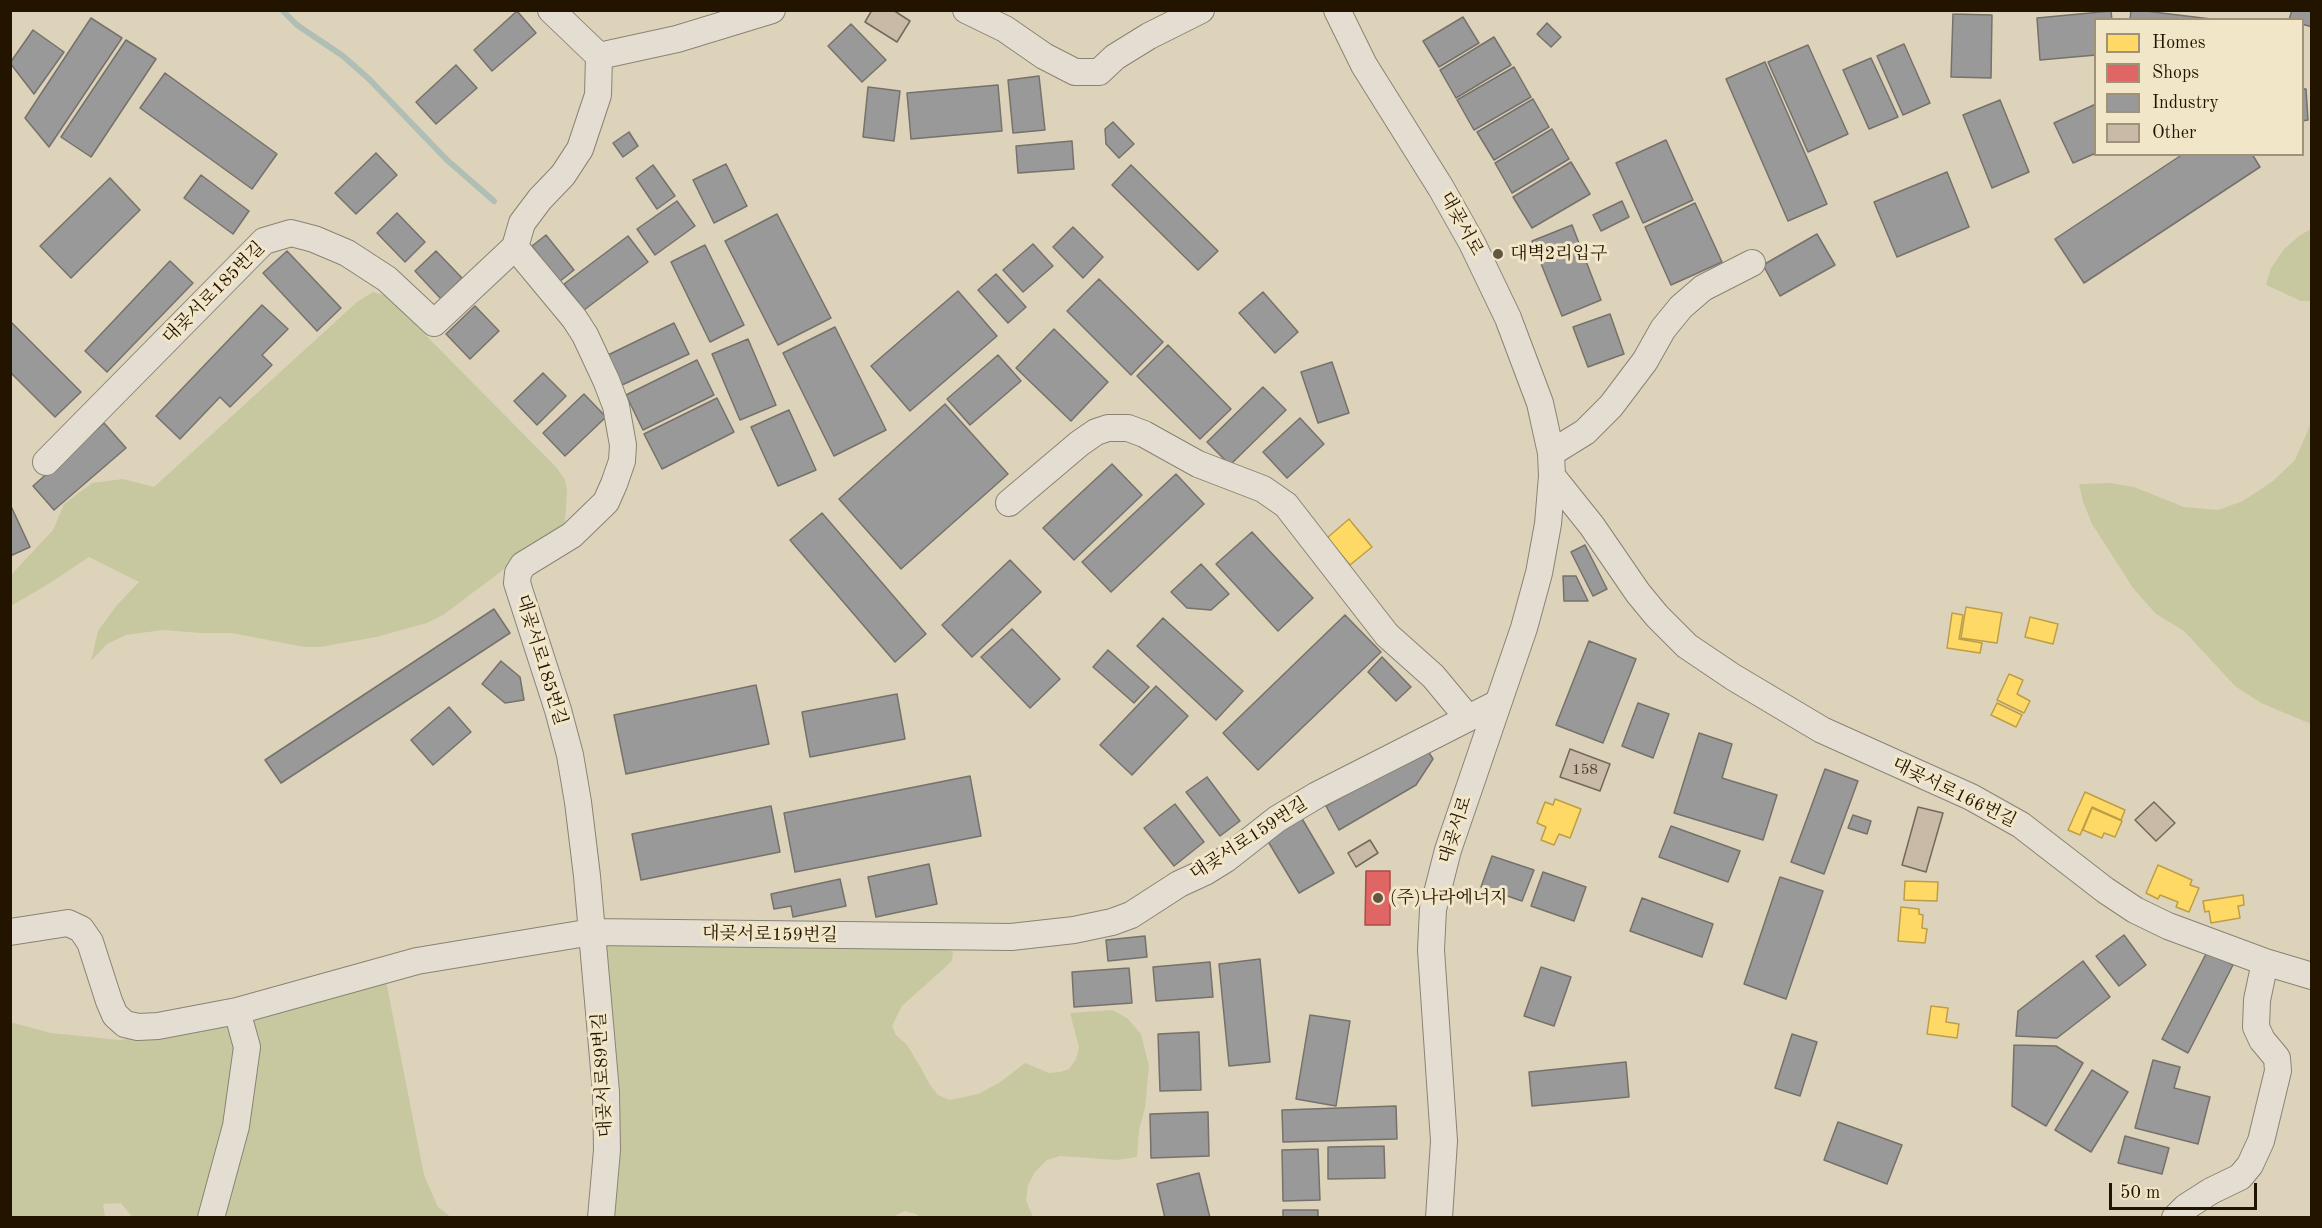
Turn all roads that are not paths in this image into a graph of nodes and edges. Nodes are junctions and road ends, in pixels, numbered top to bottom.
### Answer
1 (551, 10) edge
2 (772, 10) edge
3 (966, 10) edge
4 (1201, 10) edge
5 (1337, 10) edge
6 (599, 56) junction
7 (515, 247) junction
8 (1752, 263) dead end
9 (46, 462) dead end
10 (1552, 464) junction
11 (1009, 503) dead end
12 (1498, 703) junction
13 (1468, 718) junction
14 (10, 932) edge
15 (592, 932) junction
16 (2265, 963) junction
17 (2312, 976) edge
18 (237, 1011) junction
19 (211, 1218) edge
20 (601, 1218) edge
21 (1439, 1218) edge
22 (2175, 1218) edge

1 - 6 street
2 - 6 street
3 - 4 street
5 - 10 street, 대곶서로
6 - 7 street, 대곶서로185번길
7 - 9 street, 대곶서로185번길
7 - 15 street, 대곶서로185번길
8 - 10 street
10 - 12 street, 대곶서로
10 - 16 street, 대곶서로166번길
11 - 13 street
12 - 13 street, 대곶서로159번길
12 - 21 street, 대곶서로
13 - 15 street, 대곶서로159번길
14 - 18 street, 대곶서로159번길
15 - 18 street, 대곶서로159번길
15 - 20 street, 대곶서로89번길
16 - 17 street, 대곶서로166번길
16 - 22 street
18 - 19 street

